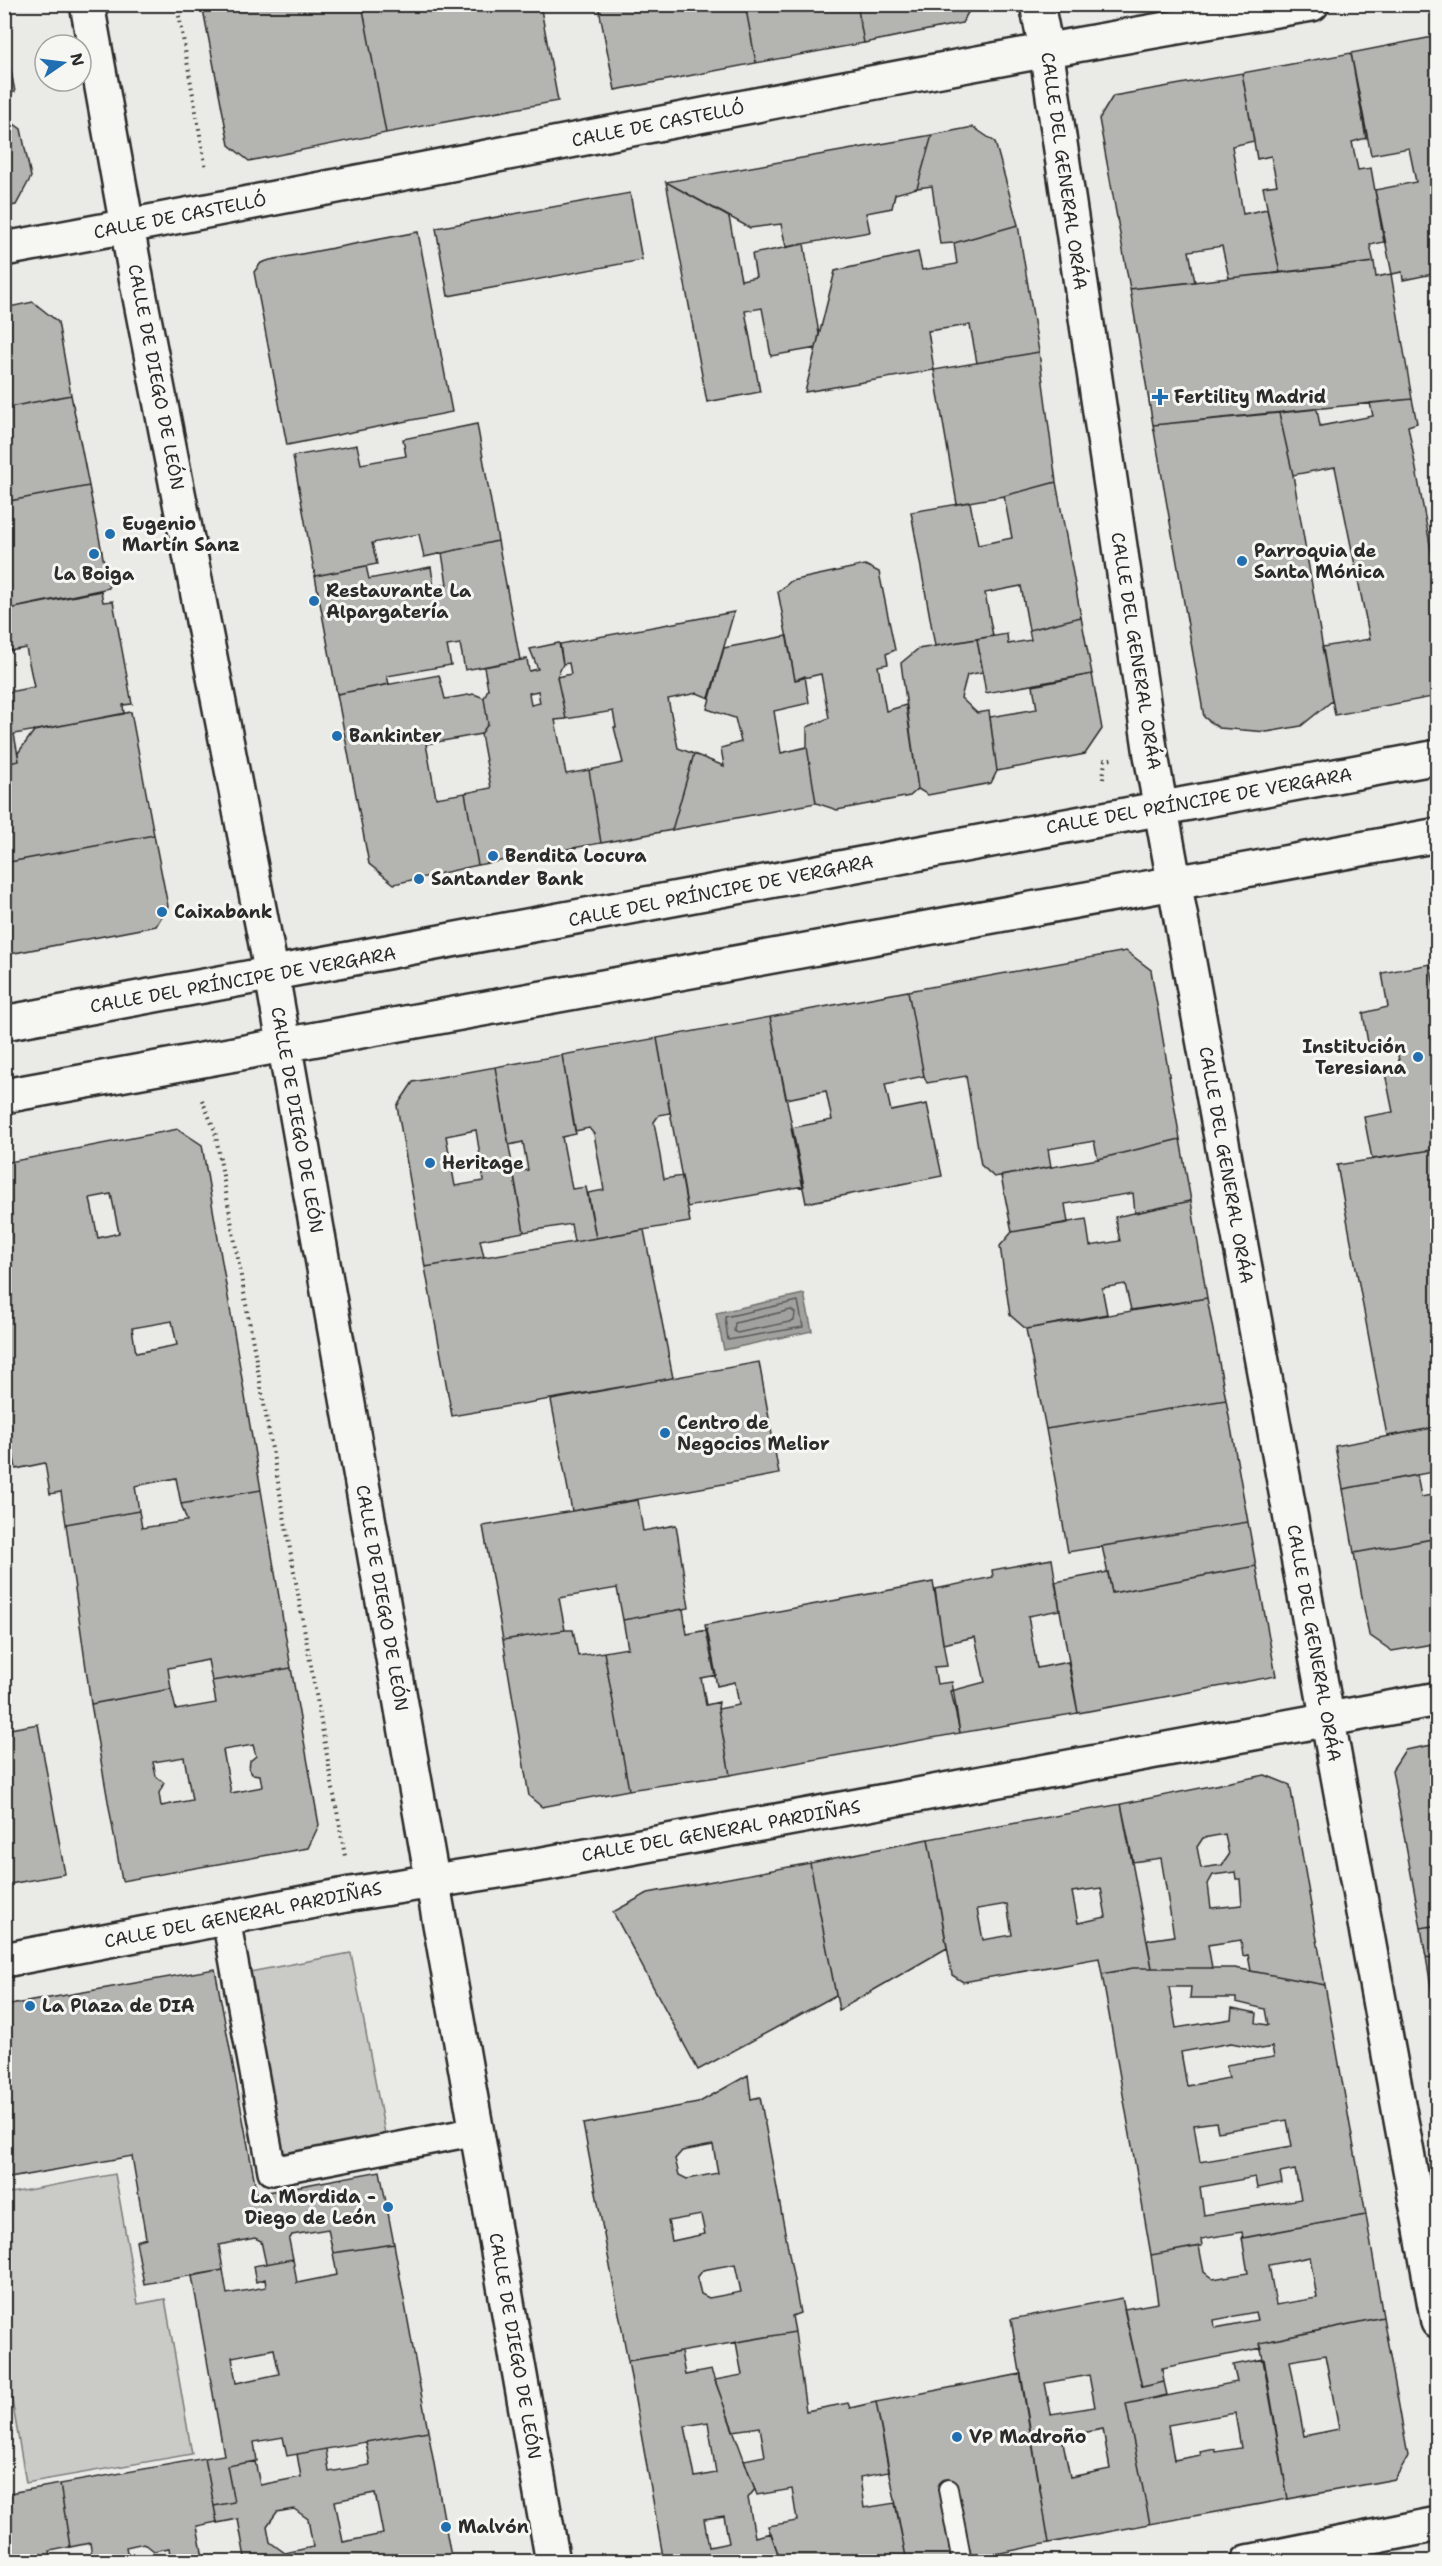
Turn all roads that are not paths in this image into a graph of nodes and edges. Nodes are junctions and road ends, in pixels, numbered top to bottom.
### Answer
1 (87, 4) edge
2 (1037, 4) edge
3 (1311, 4) edge
4 (1046, 49) junction
5 (127, 226) junction
6 (4, 249) edge
7 (1437, 757) edge
8 (1161, 807) junction
9 (1437, 835) edge
10 (1175, 884) junction
11 (272, 975) junction
12 (4, 1023) edge
13 (283, 1044) junction
14 (4, 1096) edge
15 (1437, 1699) edge
16 (1326, 1720) junction
17 (433, 1880) junction
18 (226, 1919) junction
19 (4, 1960) edge
20 (477, 2131) junction
21 (1437, 2322) edge
22 (948, 2489) dead end
23 (1437, 2524) edge
24 (553, 2562) edge
25 (962, 2562) edge
26 (1248, 2562) edge

1 - 5 street, CALLE DE DIEGO DE LEÓN
2 - 4 street, CALLE DEL GENERAL ORÁA
3 - 4 street, CALLE DE CASTELLÓ
4 - 5 street, CALLE DE CASTELLÓ
4 - 8 street, CALLE DEL GENERAL ORÁA
5 - 6 street, CALLE DE CASTELLÓ
5 - 11 street, CALLE DE DIEGO DE LEÓN
7 - 8 street, CALLE DEL PRÍNCIPE DE VERGARA
8 - 10 street, CALLE DEL GENERAL ORÁA
8 - 11 street, CALLE DEL PRÍNCIPE DE VERGARA
9 - 10 street
10 - 13 street
10 - 16 street, CALLE DEL GENERAL ORÁA
11 - 12 street, CALLE DEL PRÍNCIPE DE VERGARA
11 - 13 street, CALLE DE DIEGO DE LEÓN
13 - 14 street
13 - 17 street, CALLE DE DIEGO DE LEÓN
15 - 16 street, CALLE DEL GENERAL PARDIÑAS
16 - 17 street, CALLE DEL GENERAL PARDIÑAS
16 - 21 street, CALLE DEL GENERAL ORÁA
17 - 18 street, CALLE DEL GENERAL PARDIÑAS
17 - 20 street, CALLE DE DIEGO DE LEÓN
18 - 19 street, CALLE DEL GENERAL PARDIÑAS
18 - 20 street
20 - 24 street, CALLE DE DIEGO DE LEÓN
22 - 25 lane
23 - 26 street

